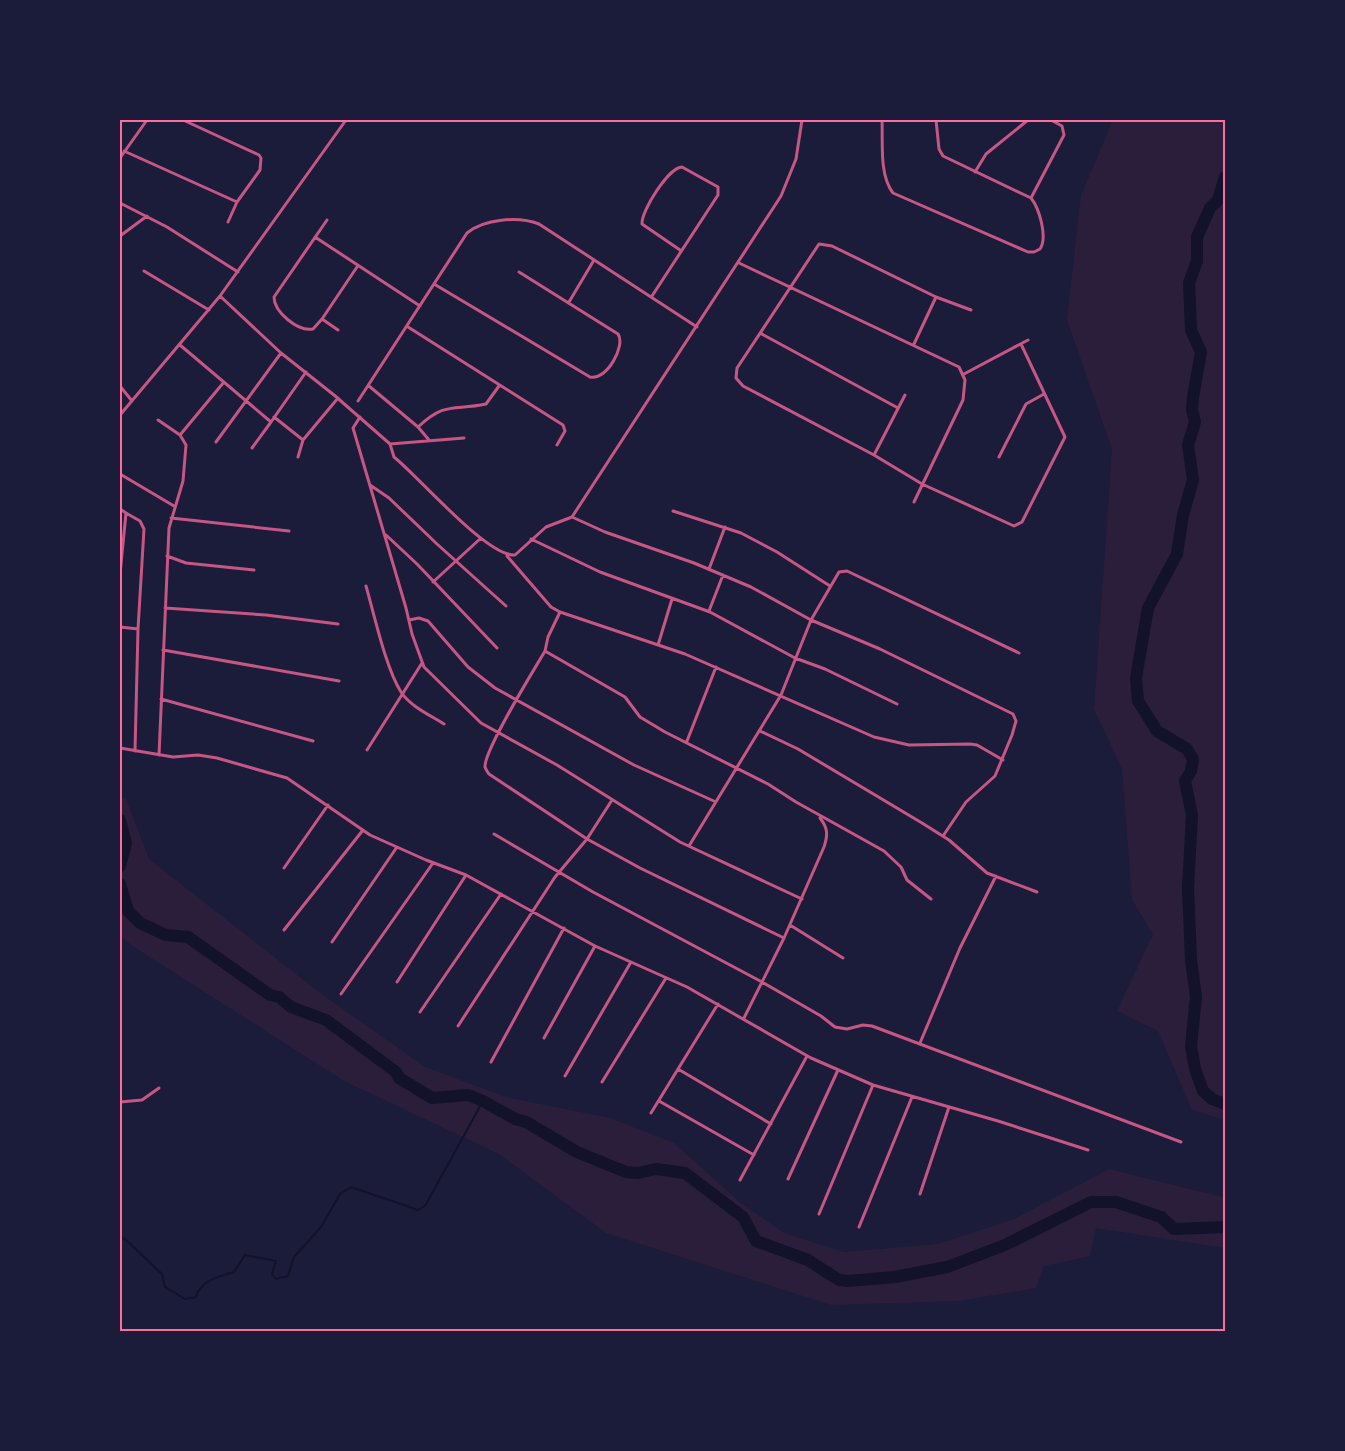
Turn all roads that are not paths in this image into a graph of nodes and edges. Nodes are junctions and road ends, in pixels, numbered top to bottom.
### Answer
1 (140, 120) edge
2 (183, 120) edge
3 (346, 120) edge
4 (802, 120) edge
5 (882, 120) edge
6 (936, 120) edge
7 (1028, 120) edge
8 (1051, 120) edge
9 (145, 122) edge
10 (124, 151) junction
11 (120, 158) edge
12 (976, 172) junction
13 (1031, 198) junction
14 (237, 202) junction
15 (120, 203) edge
16 (146, 216) junction
17 (327, 220) dead end
18 (228, 222) dead end
19 (120, 236) edge
20 (315, 237) junction
21 (680, 250) junction
22 (594, 260) junction
23 (740, 263) junction
24 (357, 267) junction
25 (144, 271) dead end
26 (238, 272) junction
27 (520, 272) dead end
28 (434, 284) junction
29 (792, 287) junction
30 (220, 296) junction
31 (652, 296) junction
32 (936, 297) junction
33 (569, 302) junction
34 (420, 306) junction
35 (209, 310) junction
36 (971, 310) dead end
37 (322, 319) junction
38 (697, 326) junction
39 (408, 327) junction
40 (338, 330) dead end
41 (760, 333) junction
42 (1028, 340) dead end
43 (914, 344) junction
44 (1021, 344) junction
45 (180, 345) junction
46 (281, 353) junction
47 (306, 372) junction
48 (964, 374) junction
49 (224, 382) junction
50 (120, 386) edge
51 (369, 386) junction
52 (498, 386) junction
53 (1044, 394) junction
54 (905, 395) dead end
55 (338, 398) junction
56 (247, 400) junction
57 (132, 401) junction
58 (358, 401) dead end
59 (898, 408) junction
60 (120, 415) edge
61 (274, 417) junction
62 (360, 417) junction
63 (158, 420) dead end
64 (271, 422) junction
65 (418, 426) junction
66 (180, 435) junction
67 (464, 438) dead end
68 (303, 440) junction
69 (429, 440) junction
70 (216, 442) dead end
71 (390, 444) junction
72 (557, 445) dead end
73 (252, 448) dead end
74 (874, 456) junction
75 (298, 457) dead end
76 (999, 457) dead end
77 (120, 474) edge
78 (922, 484) junction
79 (370, 485) junction
80 (914, 502) dead end
81 (174, 506) junction
82 (120, 509) edge
83 (673, 511) dead end
84 (126, 513) junction
85 (572, 517) junction
86 (170, 518) junction
87 (725, 527) junction
88 (289, 532) dead end
89 (385, 534) junction
90 (481, 538) junction
91 (531, 538) junction
92 (167, 556) junction
93 (507, 556) junction
94 (455, 561) junction
95 (709, 569) junction
96 (254, 570) dead end
97 (120, 574) edge
98 (723, 576) junction
99 (433, 582) junction
100 (366, 586) dead end
101 (830, 586) junction
102 (672, 599) junction
103 (506, 606) dead end
104 (165, 608) junction
105 (709, 611) junction
106 (560, 612) junction
107 (409, 620) junction
108 (811, 620) junction
109 (338, 624) dead end
110 (120, 627) edge
111 (138, 629) junction
112 (658, 645) junction
113 (497, 648) dead end
114 (163, 650) junction
115 (545, 651) junction
116 (1019, 653) dead end
117 (794, 658) junction
118 (422, 663) junction
119 (716, 667) junction
120 (339, 681) dead end
121 (402, 693) junction
122 (781, 694) junction
123 (161, 699) junction
124 (517, 700) junction
125 (897, 704) dead end
126 (444, 724) dead end
127 (760, 731) junction
128 (499, 732) junction
129 (314, 741) dead end
130 (686, 742) junction
131 (120, 748) edge
132 (367, 750) dead end
133 (135, 751) junction
134 (159, 755) junction
135 (1003, 760) junction
136 (738, 768) junction
137 (612, 800) junction
138 (716, 802) junction
139 (328, 805) junction
140 (818, 815) junction
141 (363, 830) junction
142 (494, 834) dead end
143 (943, 836) junction
144 (587, 839) junction
145 (689, 846) junction
146 (397, 847) junction
147 (433, 863) junction
148 (284, 868) dead end
149 (560, 872) junction
150 (466, 875) junction
151 (996, 876) junction
152 (1037, 892) dead end
153 (501, 894) junction
154 (802, 899) junction
155 (932, 899) dead end
156 (534, 911) junction
157 (790, 925) junction
158 (564, 928) junction
159 (284, 930) dead end
160 (784, 938) junction
161 (332, 942) dead end
162 (595, 946) junction
163 (843, 958) dead end
164 (631, 962) junction
165 (666, 978) junction
166 (396, 982) dead end
167 (762, 982) junction
168 (341, 994) dead end
169 (718, 1004) junction
170 (420, 1012) dead end
171 (744, 1018) junction
172 (458, 1026) dead end
173 (544, 1038) dead end
174 (920, 1044) junction
175 (807, 1056) junction
176 (491, 1062) dead end
177 (678, 1069) junction
178 (838, 1070) junction
179 (565, 1076) dead end
180 (602, 1082) dead end
181 (873, 1085) junction
182 (159, 1088) dead end
183 (912, 1097) junction
184 (659, 1101) junction
185 (120, 1102) edge
186 (949, 1107) junction
187 (652, 1113) dead end
188 (771, 1124) junction
189 (1180, 1142) dead end
190 (1088, 1150) dead end
191 (754, 1155) junction
192 (788, 1179) dead end
193 (740, 1180) dead end
194 (920, 1194) dead end
195 (819, 1214) dead end
196 (859, 1227) dead end

1 - 9 street
2 - 14 street
3 - 26 street
4 - 23 street
5 - 13 street
6 - 12 street
7 - 12 street
8 - 13 street
9 - 10 street
10 - 11 street
10 - 14 street
12 - 13 street
14 - 18 street
15 - 16 street
16 - 19 street
16 - 26 street
17 - 20 street
20 - 24 street
20 - 37 street
21 - 21 street
21 - 31 street
22 - 28 street
22 - 31 street
22 - 33 street
23 - 29 street
23 - 38 street
24 - 34 street
24 - 37 street
25 - 35 street
26 - 30 street
27 - 33 street
28 - 33 street
28 - 34 street
29 - 32 street
29 - 41 street
29 - 43 street
30 - 35 street
30 - 46 street
31 - 38 street
32 - 36 street
32 - 43 street
34 - 39 street
35 - 45 street
37 - 40 street
38 - 85 street
39 - 51 street
39 - 52 street
41 - 59 street
41 - 74 street
42 - 44 street
43 - 48 street
44 - 48 street
44 - 53 street
45 - 49 street
45 - 57 street
46 - 47 street
46 - 56 street
47 - 55 street
47 - 61 street
48 - 78 street
49 - 56 street
49 - 66 street
50 - 57 street
51 - 58 street
51 - 65 street
52 - 65 street
52 - 72 street
53 - 76 street
53 - 78 street
54 - 59 street
55 - 62 street
55 - 68 street
56 - 64 street
56 - 70 street
57 - 60 street
59 - 74 street
61 - 64 street
61 - 68 street
62 - 71 street
62 - 79 street
63 - 66 street
64 - 73 street
65 - 69 street
66 - 81 street
67 - 69 street
68 - 75 street
69 - 71 street
71 - 90 street
74 - 78 street
77 - 81 street
78 - 80 street
79 - 89 street
79 - 94 street
81 - 86 street
82 - 84 street
83 - 87 street
84 - 97 street
84 - 111 street
85 - 91 street
85 - 95 street
86 - 88 street
86 - 92 street
87 - 95 street
87 - 101 street
89 - 99 street
89 - 107 street
90 - 93 street
90 - 94 street
91 - 93 street
91 - 102 street
92 - 96 street
92 - 104 street
93 - 106 street
94 - 99 street
94 - 103 street
95 - 98 street
98 - 105 street
98 - 108 street
99 - 113 street
100 - 121 street
101 - 108 street
101 - 116 street
102 - 105 street
102 - 112 street
104 - 109 street
104 - 114 street
105 - 117 street
106 - 112 street
106 - 115 street
107 - 118 street
107 - 124 street
108 - 117 street
108 - 135 street
110 - 111 street
111 - 133 street
112 - 119 street
114 - 120 street
114 - 123 street
115 - 124 street
115 - 130 street
117 - 122 street
117 - 125 street
118 - 121 street
118 - 128 street
119 - 122 street
119 - 130 street
121 - 126 street
121 - 132 street
122 - 127 street
122 - 135 street
123 - 129 street
123 - 134 street
124 - 128 street
124 - 138 street
127 - 136 street
127 - 143 street
128 - 137 street
128 - 144 street
130 - 136 street
131 - 133 street
133 - 134 street
134 - 139 street
135 - 143 street
136 - 138 street
136 - 140 street
137 - 144 street
137 - 145 street
138 - 145 street
139 - 141 street
139 - 148 street
140 - 154 street
140 - 155 street
141 - 146 street
141 - 159 street
142 - 149 street
143 - 151 street
144 - 149 street
144 - 160 street
145 - 154 street
146 - 147 street
146 - 161 street
147 - 150 street
147 - 168 street
149 - 156 street
149 - 167 street
150 - 153 street
150 - 166 street
151 - 152 street
151 - 174 street
153 - 156 street
153 - 170 street
154 - 157 street
156 - 158 street
156 - 172 street
157 - 160 street
157 - 163 street
158 - 162 street
158 - 176 street
160 - 167 street
162 - 164 street
162 - 173 street
164 - 165 street
164 - 179 street
165 - 169 street
165 - 180 street
167 - 171 street
167 - 174 street
169 - 171 street
169 - 177 street
171 - 175 street
174 - 189 street
175 - 178 street
175 - 188 street
177 - 184 street
177 - 188 street
178 - 181 street
178 - 192 street
181 - 183 street
181 - 195 street
182 - 185 street
183 - 186 street
183 - 196 street
184 - 187 street
184 - 191 street
186 - 190 street
186 - 194 street
188 - 191 street
191 - 193 street

